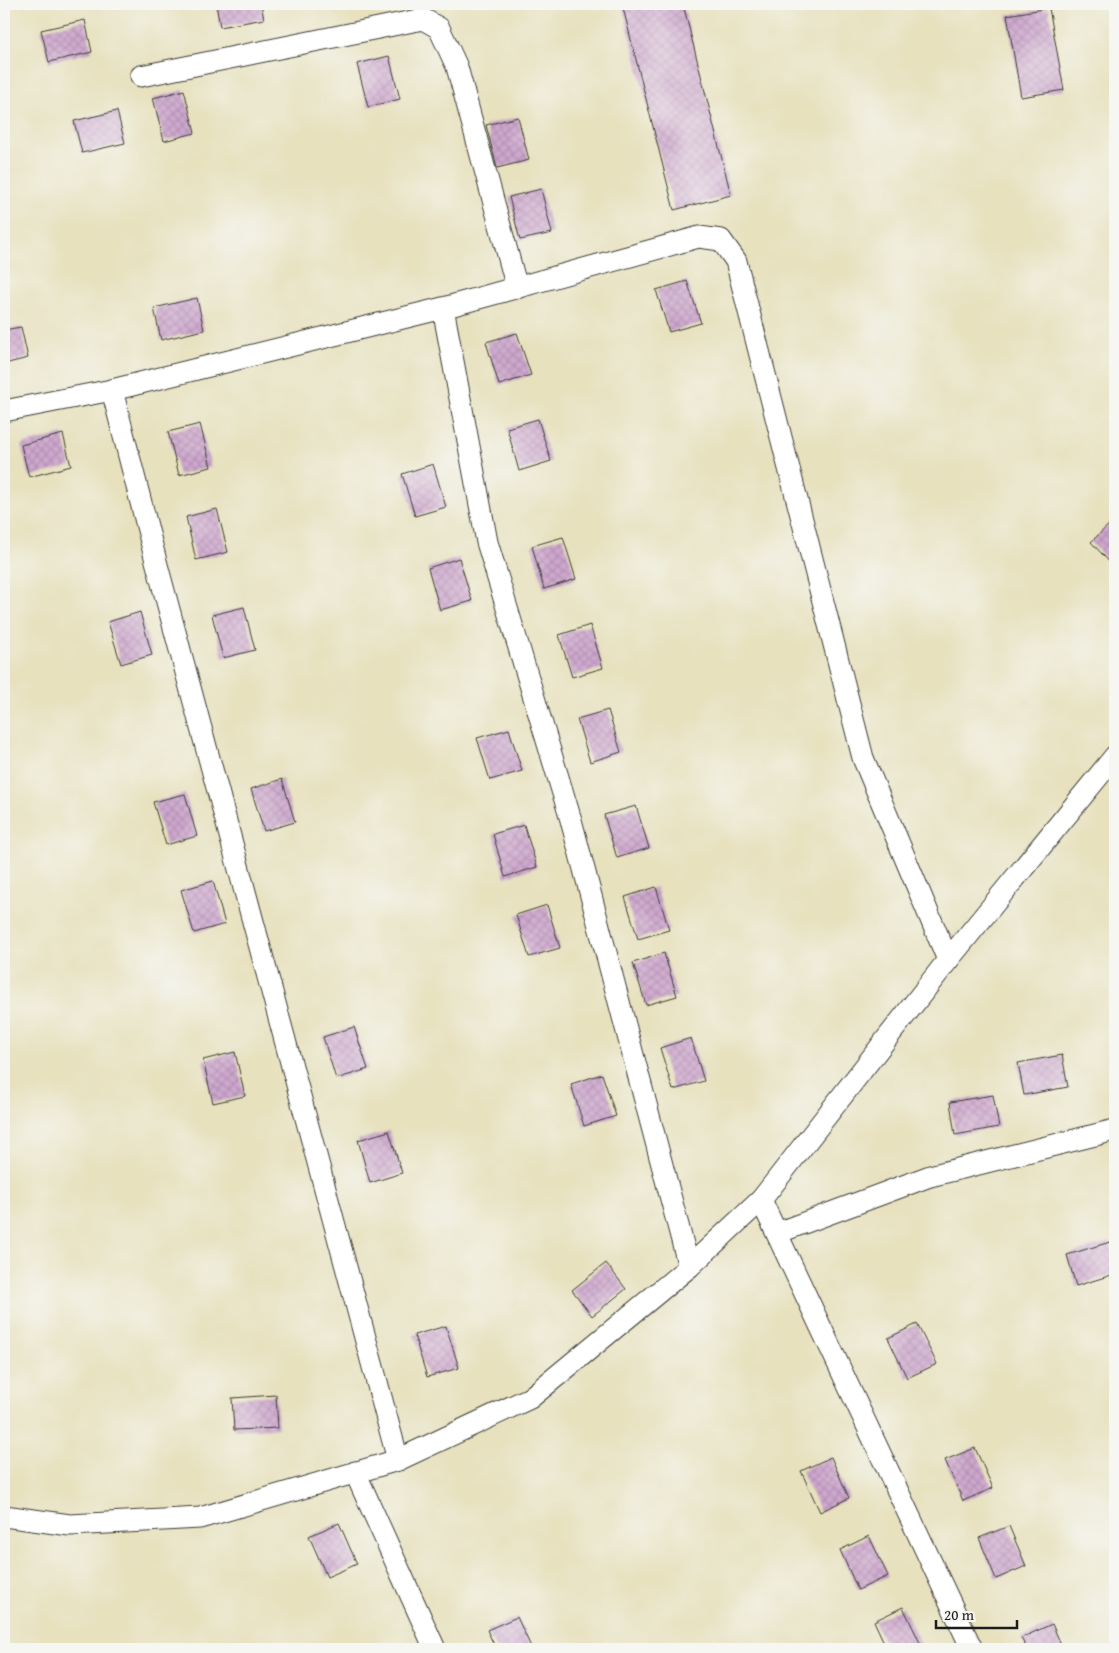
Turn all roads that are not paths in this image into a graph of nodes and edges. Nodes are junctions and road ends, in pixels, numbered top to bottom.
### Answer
1 (141, 76) dead end
2 (516, 288) junction
3 (443, 308) junction
4 (112, 390) junction
5 (4, 412) edge
6 (1115, 756) edge
7 (948, 960) junction
8 (1115, 1130) edge
9 (761, 1200) junction
10 (777, 1233) junction
11 (689, 1268) junction
12 (398, 1460) junction
13 (355, 1472) junction
14 (4, 1516) edge
15 (435, 1649) edge
16 (972, 1649) edge

1 - 2 street
2 - 3 street
2 - 7 street
3 - 4 street
3 - 11 street
4 - 5 street
4 - 12 street
6 - 7 street
7 - 9 street
8 - 10 street
9 - 10 street
9 - 11 street
10 - 16 street
11 - 12 street
12 - 13 street
13 - 14 street
13 - 15 street

